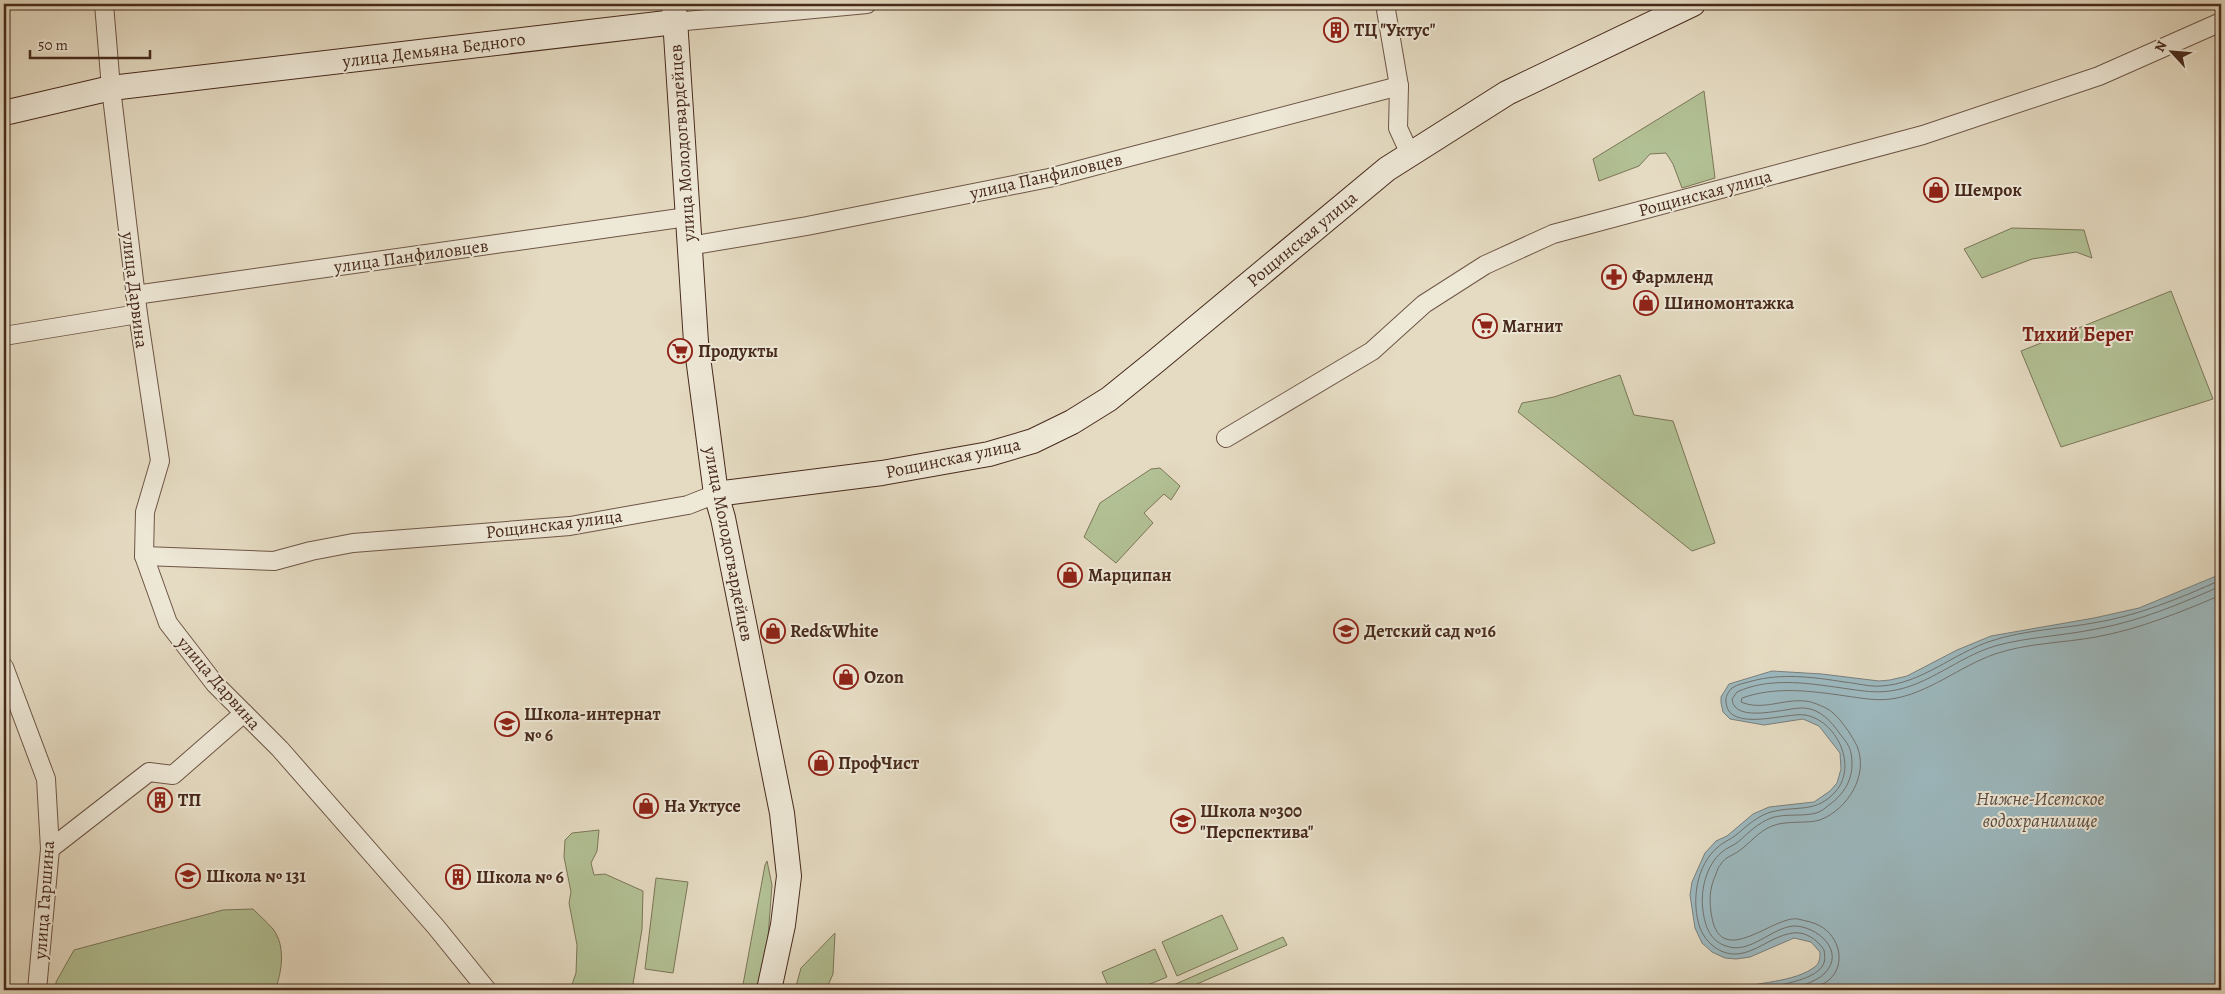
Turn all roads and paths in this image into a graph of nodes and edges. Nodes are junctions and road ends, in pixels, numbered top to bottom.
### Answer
1 (104, 4) edge
2 (867, 4) edge
3 (1385, 4) edge
4 (1693, 4) edge
5 (675, 13) edge
6 (2221, 22) edge
7 (1399, 86) junction
8 (111, 88) junction
9 (4, 114) edge
10 (1410, 154) junction
11 (687, 217) junction
12 (689, 246) junction
13 (135, 295) junction
14 (138, 314) junction
15 (4, 336) edge
16 (1226, 438) dead end
17 (716, 494) junction
18 (144, 556) junction
19 (4, 667) edge
20 (244, 713) junction
21 (50, 849) junction
22 (37, 990) edge
23 (486, 990) edge
24 (769, 990) edge

1 - 8 street, улица Дарвина
2 - 5 street, улица Демьяна Бедного
3 - 7 street
4 - 10 street, Рощинская улица
5 - 8 street, улица Демьяна Бедного
5 - 11 street, улица Молодогвардейцев
6 - 16 street, Рощинская улица
7 - 10 street
7 - 12 street, улица Панфиловцев
8 - 9 street, улица Демьяна Бедного
8 - 13 street, улица Дарвина
10 - 17 street, Рощинская улица
11 - 12 street, улица Молодогвардейцев
11 - 13 street, улица Панфиловцев
12 - 17 street, улица Молодогвардейцев
13 - 14 street, улица Дарвина
14 - 15 street
14 - 18 street, улица Дарвина
17 - 18 street, Рощинская улица
17 - 24 street, улица Молодогвардейцев
18 - 20 street, улица Дарвина
19 - 21 street, улица Гаршина
20 - 21 street
20 - 23 street, улица Дарвина
21 - 22 street, улица Гаршина

